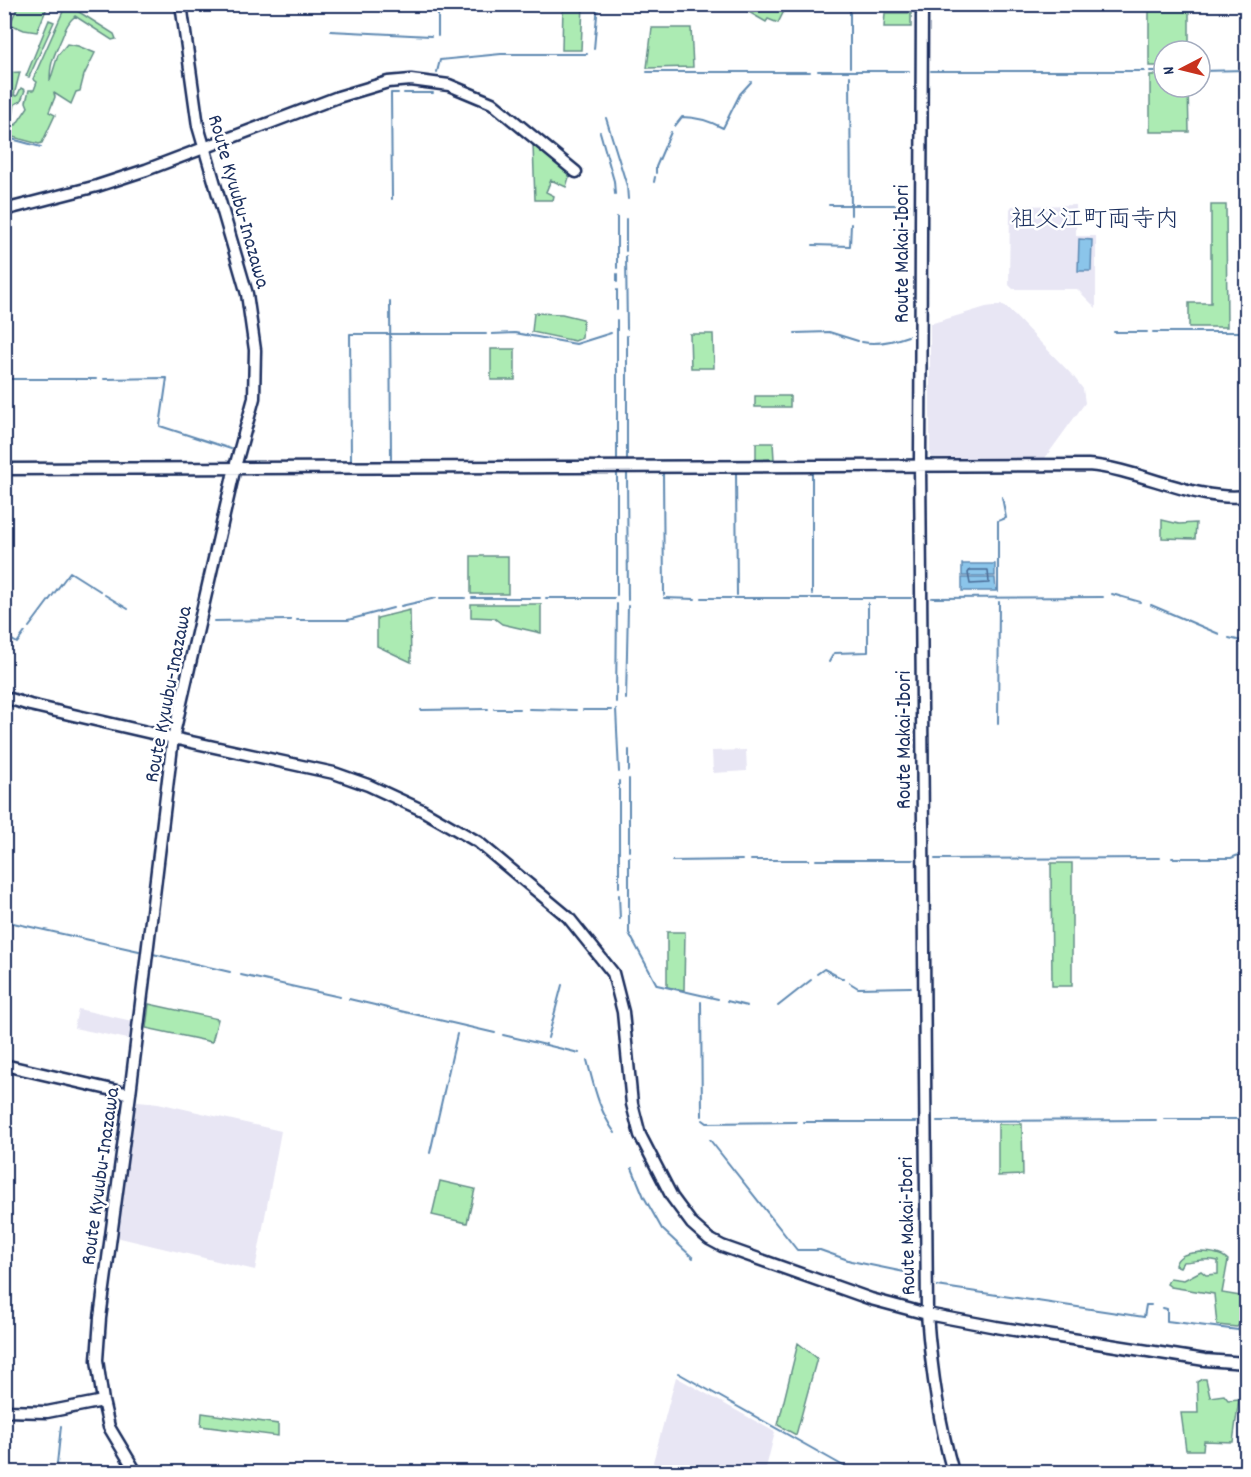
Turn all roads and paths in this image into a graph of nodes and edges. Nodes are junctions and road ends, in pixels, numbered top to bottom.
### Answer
1 (181, 4) edge
2 (922, 4) edge
3 (205, 149) junction
4 (576, 172) dead end
5 (4, 210) edge
6 (920, 464) junction
7 (235, 467) junction
8 (4, 469) edge
9 (1246, 496) edge
10 (4, 697) edge
11 (173, 738) junction
12 (4, 1065) edge
13 (130, 1094) junction
14 (927, 1314) junction
15 (1246, 1363) edge
16 (103, 1401) junction
17 (4, 1411) edge
18 (136, 1473) edge
19 (953, 1473) edge

1 - 3 street, Route Kyuubu-Inazawa
2 - 6 street, Route Makai-Ibori
3 - 4 street
3 - 5 street
3 - 7 street, Route Kyuubu-Inazawa
6 - 7 street
6 - 9 street
6 - 14 street, Route Makai-Ibori
7 - 8 street
7 - 11 street, Route Kyuubu-Inazawa
10 - 11 street
11 - 13 street, Route Kyuubu-Inazawa
11 - 14 street
12 - 13 street
13 - 16 street, Route Kyuubu-Inazawa
14 - 15 street
14 - 19 street, Route Makai-Ibori
16 - 17 street
16 - 18 street, Route Kyuubu-Inazawa

